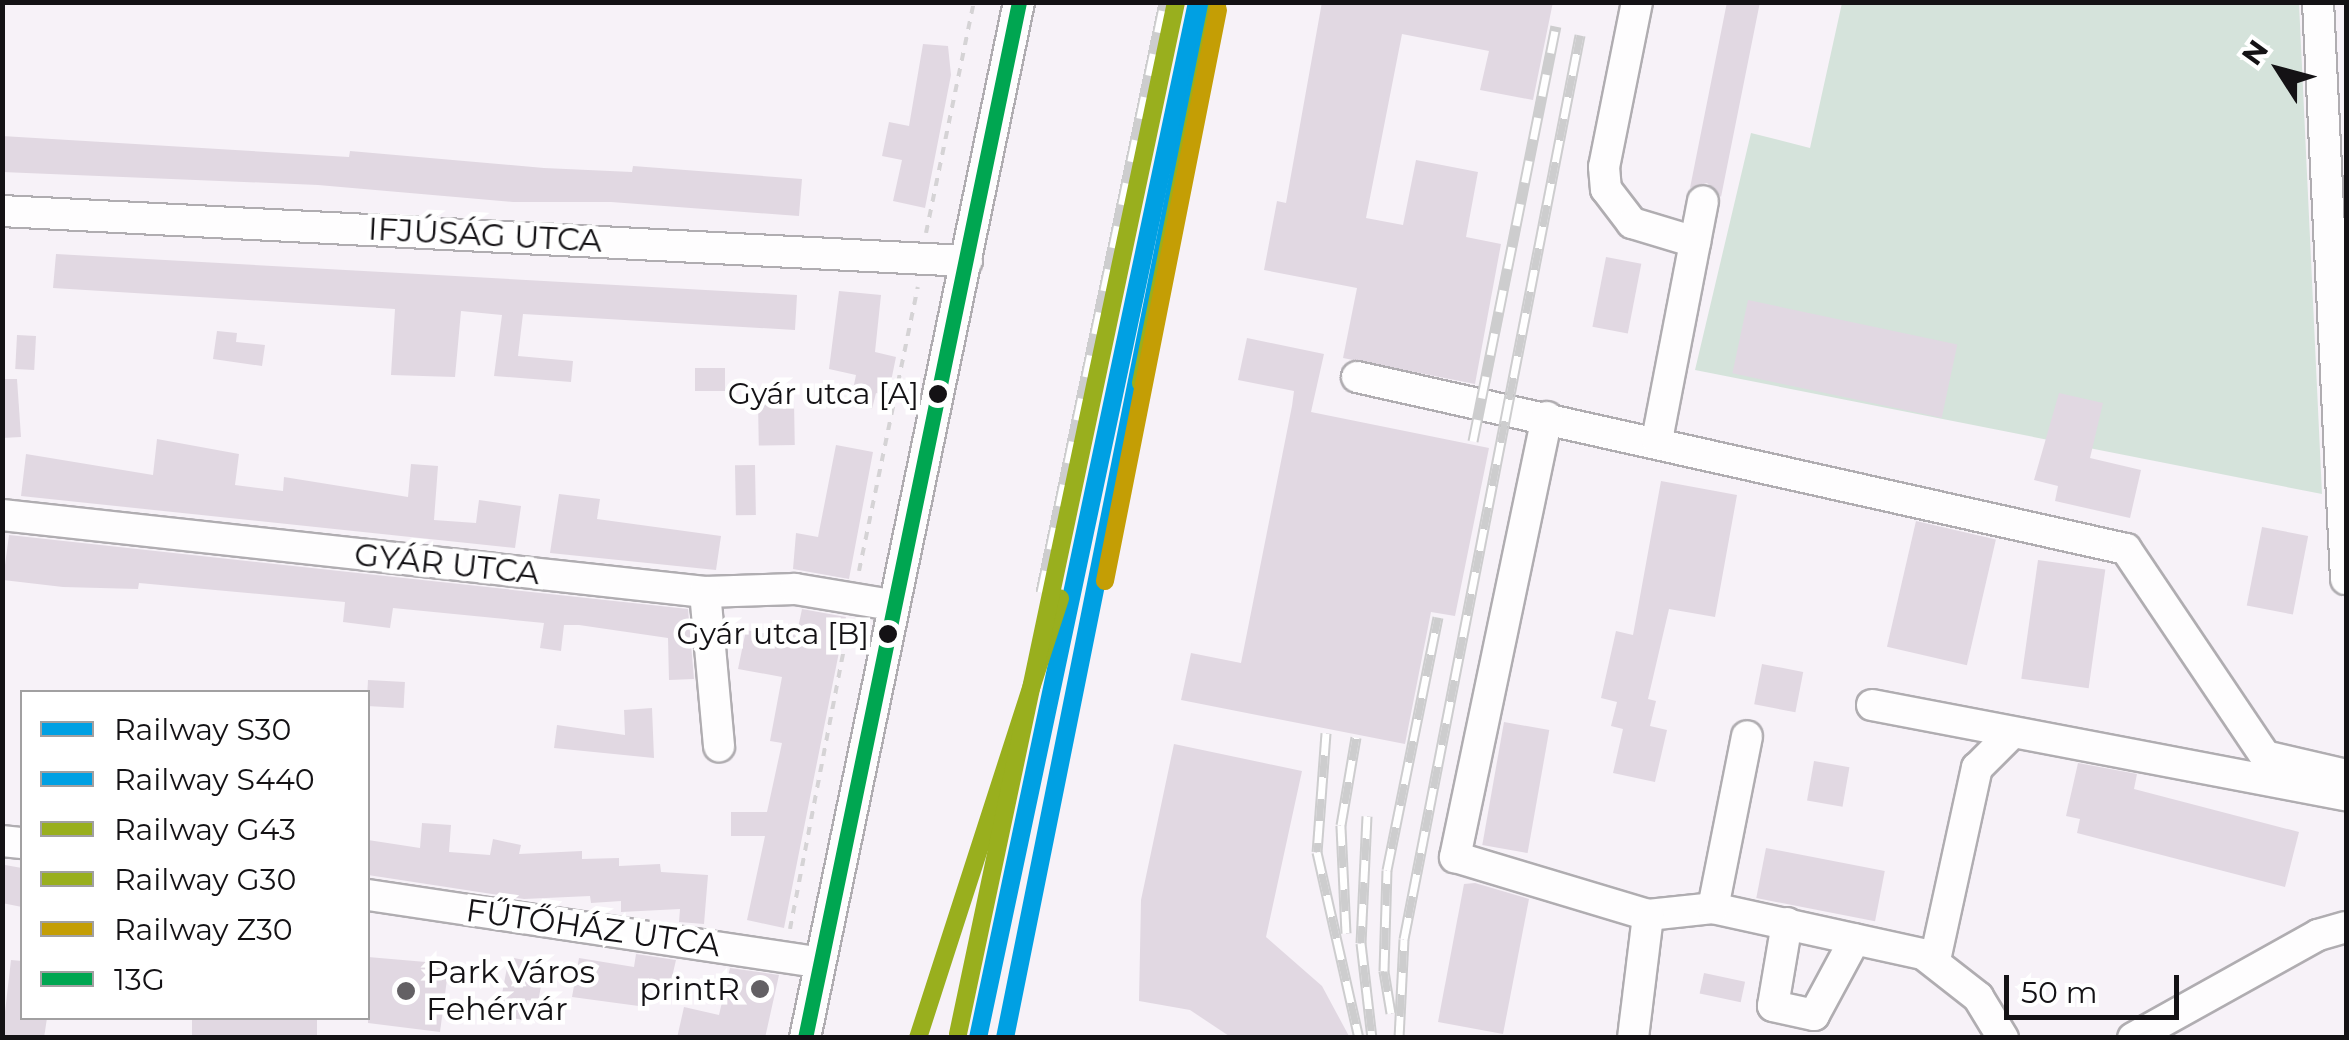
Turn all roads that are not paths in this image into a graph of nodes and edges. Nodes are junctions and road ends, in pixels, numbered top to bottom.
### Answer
1 (1019, 2) edge
2 (1637, 2) edge
3 (2318, 2) edge
4 (1702, 201) dead end
5 (2, 211) edge
6 (1694, 242) junction
7 (967, 261) junction
8 (1357, 378) dead end
9 (1548, 417) junction
10 (1658, 440) junction
11 (2, 515) edge
12 (2346, 579) edge
13 (706, 592) junction
14 (892, 605) junction
15 (1872, 705) dead end
16 (1952, 722) junction
17 (1747, 736) dead end
18 (2010, 736) junction
19 (719, 746) dead end
20 (1977, 768) junction
21 (2346, 775) edge
22 (2346, 795) edge
23 (370, 895) edge
24 (1713, 908) junction
25 (1648, 915) junction
26 (1787, 923) junction
27 (2346, 927) edge
28 (1855, 939) junction
29 (806, 960) junction
30 (1936, 960) junction
31 (2004, 1035) edge
32 (806, 1038) edge
33 (1633, 1038) edge
34 (2133, 1038) edge

1 - 7 street
2 - 6 street
3 - 12 street
4 - 6 street
5 - 7 street, IFJÚSÁG UTCA
6 - 10 street
7 - 14 street
8 - 9 street
9 - 10 street
9 - 25 street
10 - 21 street
11 - 13 street, GYÁR UTCA
13 - 14 street, GYÁR UTCA
13 - 19 street
14 - 29 street
15 - 16 street
16 - 18 street
16 - 20 street
17 - 24 street
18 - 20 street
18 - 22 street
20 - 30 street
23 - 29 street, FŰTŐHÁZ UTCA
24 - 25 street
24 - 26 street
25 - 33 street
26 - 28 street
26 - 28 street
27 - 34 street
28 - 30 street
29 - 32 street
30 - 31 street

